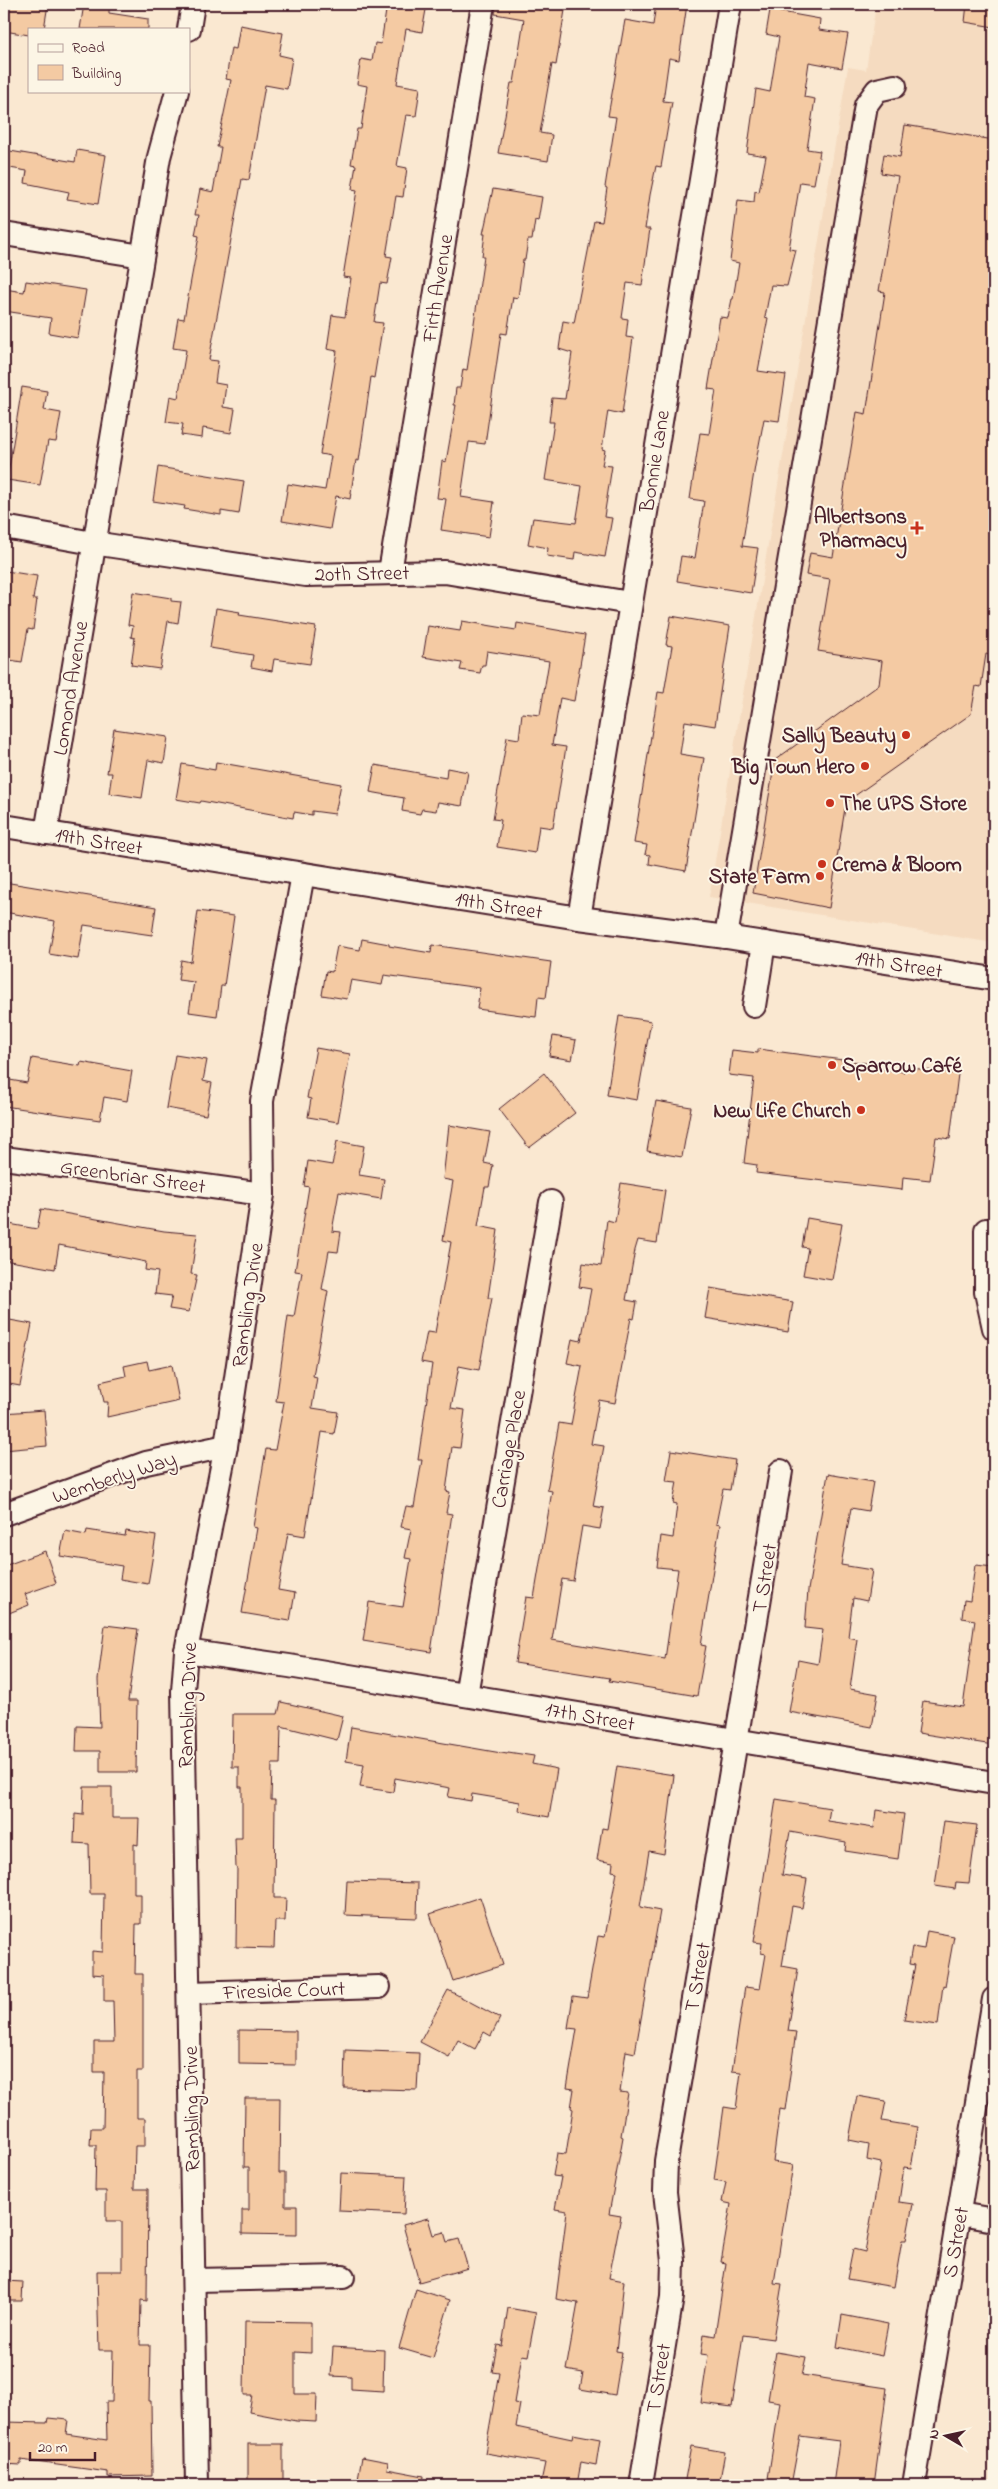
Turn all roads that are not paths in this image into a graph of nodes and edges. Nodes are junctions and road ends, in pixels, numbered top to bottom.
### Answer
1 (193, 4) edge
2 (484, 4) edge
3 (730, 4) edge
4 (189, 28) edge
5 (895, 86) dead end
6 (177, 92) edge
7 (4, 234) edge
8 (142, 256) junction
9 (4, 527) edge
10 (93, 543) junction
11 (390, 572) junction
12 (630, 603) junction
13 (4, 826) edge
14 (46, 833) junction
15 (303, 874) junction
16 (579, 918) junction
17 (726, 937) junction
18 (764, 943) junction
19 (994, 979) edge
20 (754, 1006) dead end
21 (4, 1158) edge
22 (263, 1194) junction
23 (551, 1202) dead end
24 (986, 1230) dead end
25 (994, 1328) edge
26 (226, 1446) junction
27 (781, 1471) dead end
28 (4, 1514) edge
29 (186, 1651) junction
30 (466, 1695) junction
31 (737, 1741) junction
32 (994, 1783) edge
33 (378, 1987) dead end
34 (189, 1993) junction
35 (994, 1999) edge
36 (960, 2214) junction
37 (994, 2220) edge
38 (343, 2277) dead end
39 (194, 2280) junction
40 (197, 2485) edge
41 (641, 2485) edge
42 (914, 2485) edge

1 - 4 street
2 - 11 street, Firth Avenue
3 - 12 street, Bonnie Lane
5 - 17 street
6 - 8 street, Lomond Avenue
7 - 8 street
8 - 10 street, Lomond Avenue
9 - 10 street
10 - 11 street, 20th Street
10 - 14 street, Lomond Avenue
11 - 12 street, 20th Street
12 - 16 street, Bonnie Lane
13 - 14 street, 19th Street
14 - 15 street, 19th Street
15 - 16 street, 19th Street
15 - 22 street, Rambling Drive
16 - 17 street, 19th Street
17 - 18 street, 19th Street
18 - 19 street, 19th Street
18 - 20 street
21 - 22 street, Greenbriar Street
22 - 26 street, Rambling Drive
23 - 30 street, Carriage Place
24 - 25 street
26 - 28 street, Wemberly Way
26 - 29 street, Rambling Drive
27 - 31 street, T Street
29 - 30 street, 17th Street
29 - 34 street, Rambling Drive
30 - 31 street, 17th Street
31 - 32 street, 17th Street
31 - 41 street, T Street
33 - 34 street, Fireside Court
34 - 39 street, Rambling Drive
35 - 36 street, S Street
36 - 37 street
36 - 42 street, S Street
38 - 39 street
39 - 40 street, Rambling Drive

